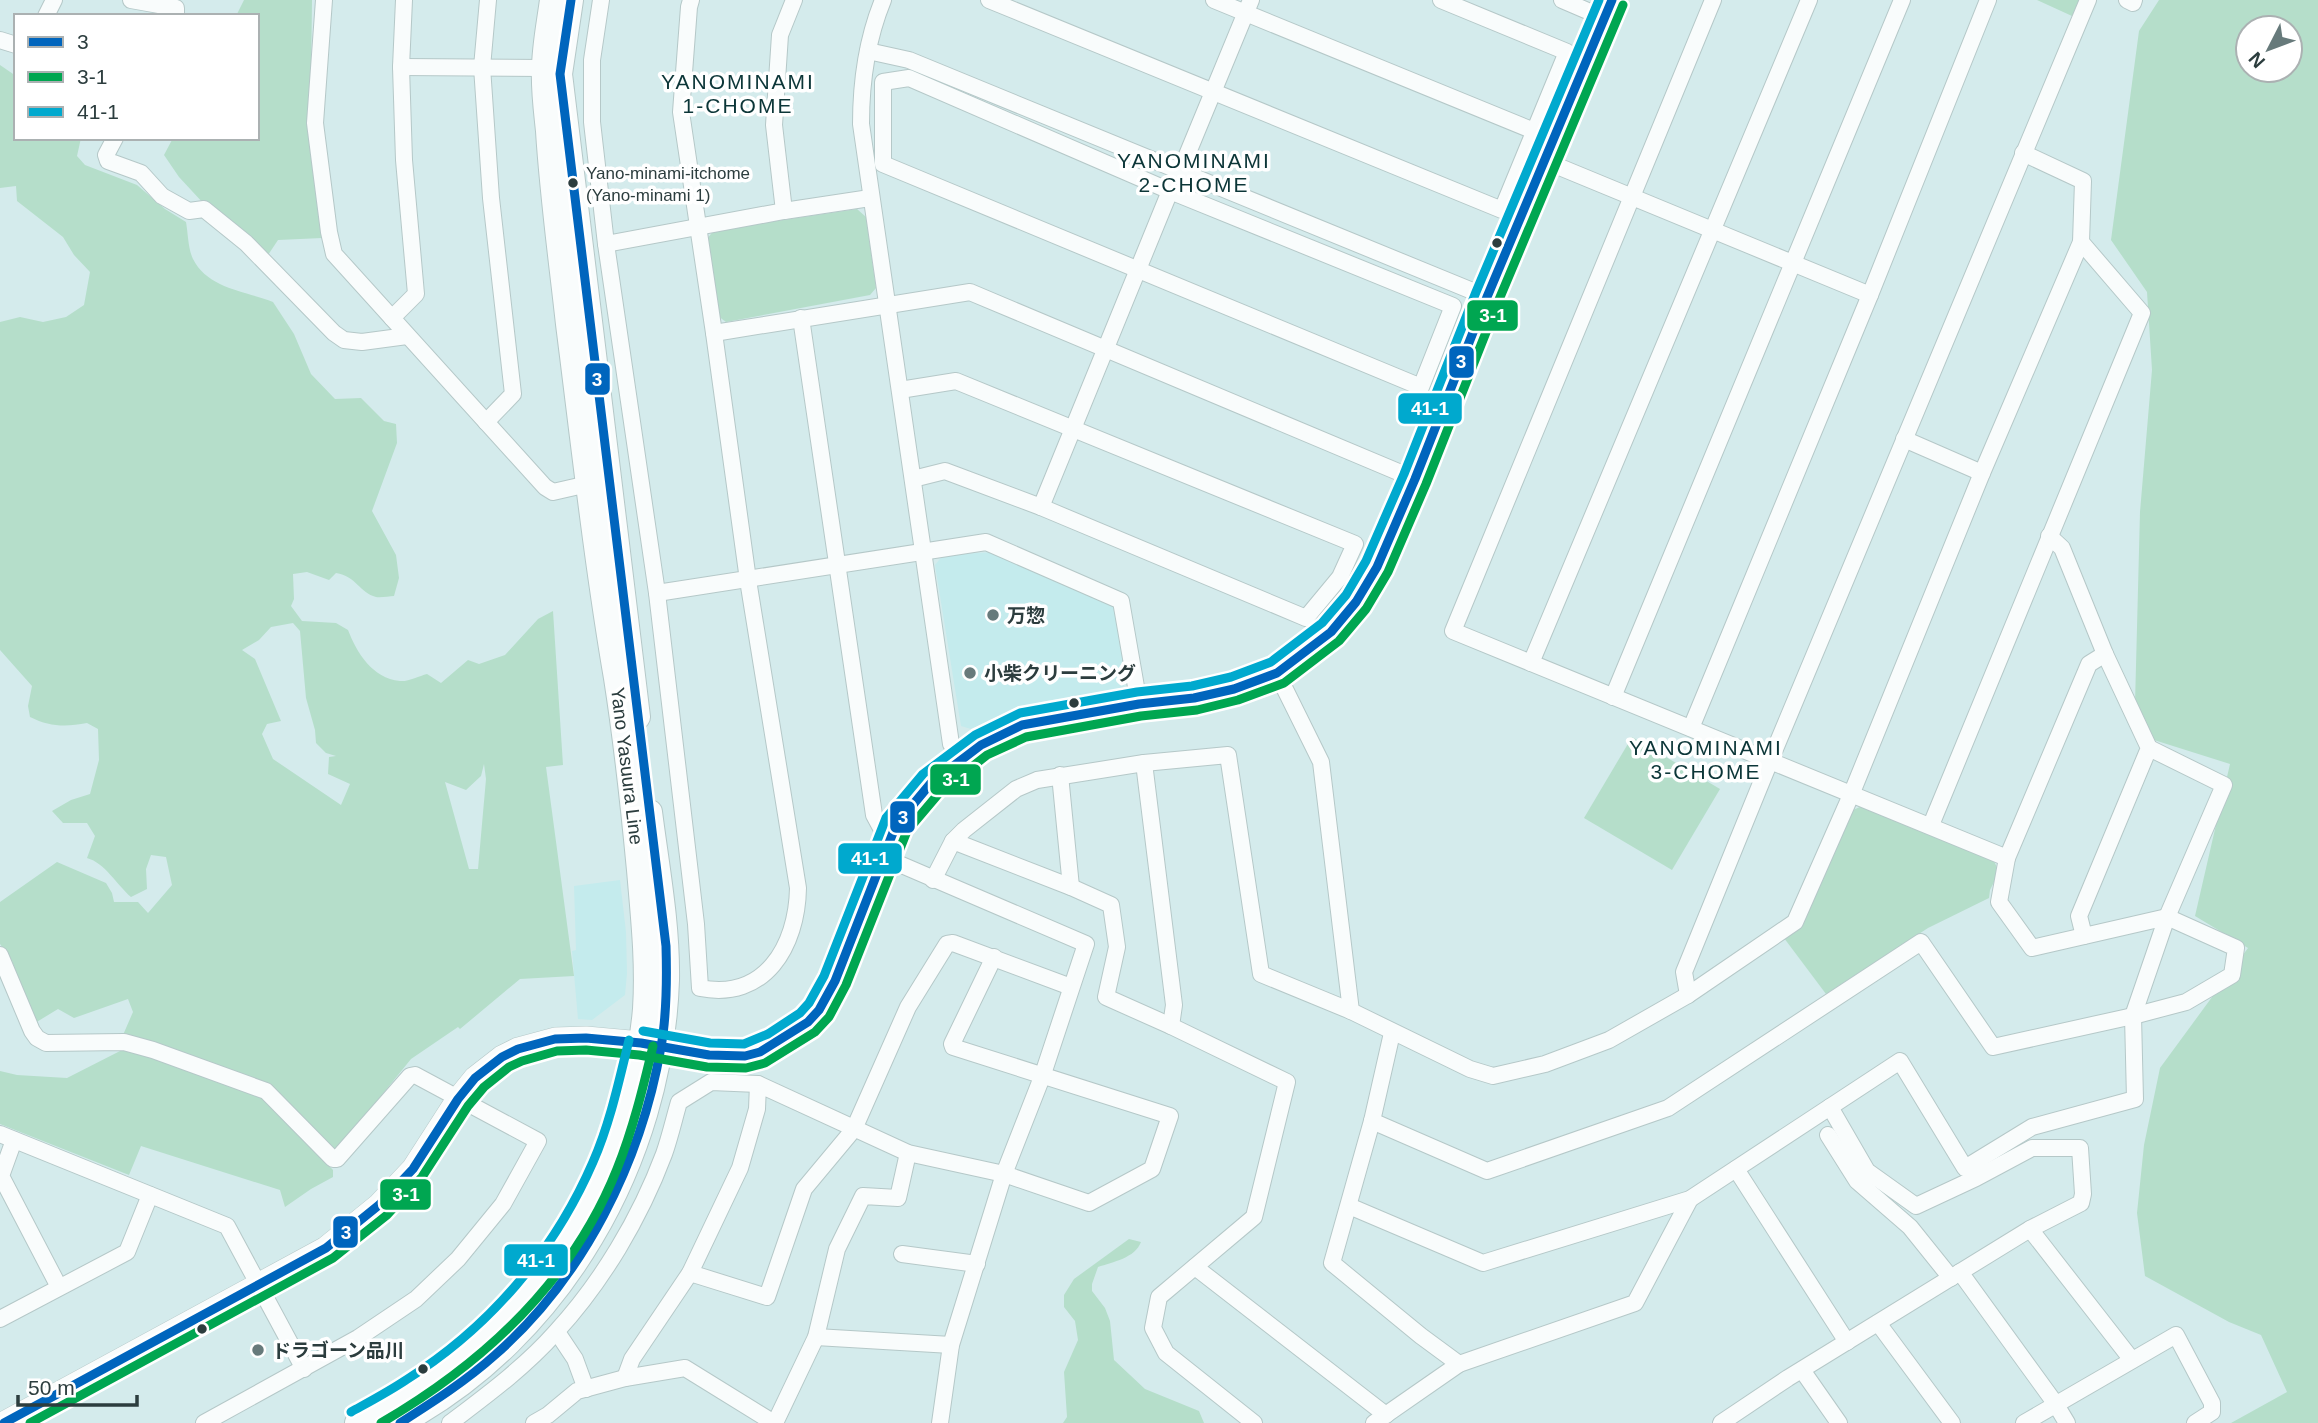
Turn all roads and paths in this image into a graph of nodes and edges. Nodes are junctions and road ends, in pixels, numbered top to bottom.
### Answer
1 (131, 0) edge
2 (324, 0) edge
3 (404, 0) edge
4 (488, 0) edge
5 (552, 0) edge
6 (571, 0) edge
7 (601, 0) edge
8 (691, 0) edge
9 (794, 0) edge
10 (883, 0) edge
11 (989, 0) edge
12 (1214, 0) edge
13 (1441, 0) edge
14 (1562, 0) edge
15 (1713, 0) edge
16 (1809, 0) edge
17 (1902, 0) edge
18 (1988, 0) edge
19 (2088, 0) edge
20 (2127, 0) edge
21 (2134, 0) edge
22 (1249, 7) edge
23 (1608, 9) edge
24 (176, 14) edge
25 (867, 51) junction
26 (401, 67) junction
27 (482, 68) junction
28 (543, 68) junction
29 (1213, 93) junction
30 (1534, 131) junction
31 (114, 140) edge
32 (2023, 153) junction
33 (1545, 161) junction
34 (1180, 172) junction
35 (1170, 191) junction
36 (1633, 197) junction
37 (870, 198) junction
38 (784, 211) junction
39 (698, 225) junction
40 (1713, 232) junction
41 (2081, 242) junction
42 (606, 244) junction
43 (1793, 265) junction
44 (1139, 270) junction
45 (1870, 295) junction
46 (1487, 297) junction
47 (887, 305) junction
48 (392, 318) junction
49 (801, 318) junction
50 (714, 334) junction
51 (407, 336) junction
52 (1105, 350) junction
53 (900, 390) junction
54 (486, 422) junction
55 (1073, 430) junction
56 (1904, 439) junction
57 (1982, 473) junction
58 (912, 479) junction
59 (1415, 479) junction
60 (588, 484) junction
61 (1041, 507) junction
62 (2049, 536) junction
63 (923, 553) junction
64 (838, 566) junction
65 (748, 580) junction
66 (657, 593) junction
67 (2105, 654) junction
68 (1531, 663) junction
69 (1277, 673) junction
70 (1612, 696) junction
71 (1139, 704) junction
72 (1691, 728) junction
73 (2150, 748) junction
74 (960, 759) junction
75 (1770, 761) junction
76 (1144, 763) junction
77 (1060, 775) junction
78 (1851, 795) junction
79 (1931, 825) junction
80 (953, 841) junction
81 (886, 849) junction
82 (2007, 858) junction
83 (933, 880) junction
84 (1071, 887) junction
85 (2167, 918) junction
86 (2084, 936) junction
87 (0, 955) edge
88 (994, 957) junction
89 (1071, 987) junction
90 (1688, 995) junction
91 (1351, 1011) junction
92 (2133, 1016) junction
93 (1171, 1026) junction
94 (1392, 1033) junction
95 (651, 1044) junction
96 (1042, 1077) junction
97 (758, 1084) junction
98 (458, 1099) junction
99 (1830, 1107) junction
100 (1372, 1121) junction
101 (853, 1129) junction
102 (1828, 1135) dead end
103 (7, 1137) edge
104 (908, 1153) junction
105 (1736, 1169) junction
106 (1004, 1174) junction
107 (150, 1195) junction
108 (1690, 1199) junction
109 (1349, 1206) junction
110 (2030, 1229) junction
111 (902, 1254) dead end
112 (977, 1264) junction
113 (1195, 1267) junction
114 (690, 1273) junction
115 (1956, 1275) junction
116 (259, 1285) junction
117 (59, 1287) junction
118 (0, 1320) edge
119 (1878, 1323) junction
120 (557, 1332) junction
121 (816, 1337) junction
122 (1847, 1342) junction
123 (951, 1345) junction
124 (2132, 1360) junction
125 (1459, 1364) junction
126 (304, 1369) junction
127 (1802, 1370) junction
128 (625, 1378) junction
129 (586, 1389) junction
130 (2055, 1404) junction
131 (1380, 1419) edge
132 (541, 1420) edge
133 (4, 1423) edge
134 (204, 1423) edge
135 (357, 1423) edge
136 (400, 1423) edge
137 (450, 1423) edge
138 (774, 1423) edge
139 (940, 1423) edge
140 (1254, 1423) edge
141 (1722, 1423) edge
142 (1839, 1423) edge
143 (1952, 1423) edge
144 (2024, 1423) edge
145 (2067, 1423) edge
146 (2195, 1423) edge

1 - 24 street
2 - 48 street
3 - 26 street
4 - 27 street
5 - 28 main road, Yano Yasuura Line
6 - 95 main road, Yano Yasuura Line
7 - 42 street
8 - 39 street
9 - 38 street
10 - 25 street
11 - 29 street
12 - 22 street
13 - 30 street
14 - 23 street
15 - 36 street
16 - 40 street
17 - 43 street
18 - 45 street
19 - 32 street
20 - 21 street
22 - 29 street
22 - 30 street
23 - 33 street
25 - 34 street
25 - 37 street
26 - 27 street
26 - 48 street
27 - 28 street
27 - 54 street
28 - 60 main road, Yano Yasuura Line
29 - 30 street
29 - 34 street
31 - 51 street
32 - 41 street
32 - 56 street
33 - 36 street
33 - 46 street
34 - 46 street
35 - 44 street
35 - 44 street
35 - 44 street
36 - 40 street
36 - 68 street
37 - 38 street
37 - 47 street
38 - 39 street
39 - 42 street
39 - 50 street
40 - 43 street
40 - 68 street
41 - 57 street
41 - 62 street
42 - 66 street
43 - 45 street
43 - 70 street
44 - 52 street
45 - 72 street
46 - 59 street
47 - 49 street
47 - 52 street
47 - 53 street
48 - 51 street
49 - 50 street
49 - 64 street
50 - 65 street
51 - 54 street
52 - 55 street
52 - 59 street
53 - 55 street
53 - 58 street
54 - 60 street
55 - 61 street
55 - 61 street
56 - 57 street
56 - 75 street
57 - 78 street
58 - 61 street
58 - 63 street
59 - 69 street
60 - 95 main road, Yano Yasuura Line
62 - 67 street
62 - 79 street
63 - 64 street
63 - 71 street
63 - 74 street
64 - 65 street
64 - 81 street
65 - 66 street
65 - 66 street
67 - 73 street
67 - 82 street
68 - 70 street
69 - 71 street
69 - 91 street
70 - 72 street
71 - 74 street
72 - 75 street
73 - 85 street
73 - 86 street
74 - 81 street
75 - 78 street
75 - 90 street
76 - 77 street
76 - 91 street
76 - 93 street
77 - 80 street
77 - 84 street
78 - 79 street
78 - 90 street
79 - 82 street
80 - 83 street
80 - 84 street
81 - 83 street
81 - 95 street
82 - 86 street
83 - 89 street
84 - 93 street
85 - 86 street
85 - 92 street
85 - 92 street
87 - 98 street
88 - 89 street
88 - 96 street
88 - 101 street
89 - 96 street
90 - 94 street
91 - 94 street
92 - 99 street
92 - 100 street
93 - 113 street
94 - 100 street
95 - 98 street
95 - 135 main road, Yano Yasuura Line
95 - 136 main road, Yano Yasuura Line
96 - 106 street
96 - 106 street
97 - 101 street
97 - 114 street
97 - 120 street
98 - 116 street
98 - 126 street
99 - 105 street
99 - 110 street
100 - 109 street
101 - 104 street
101 - 114 street
102 - 115 street
103 - 107 street
103 - 117 street
104 - 106 street
104 - 121 street
105 - 108 street
105 - 122 street
106 - 112 street
107 - 116 street
107 - 117 street
108 - 109 street
108 - 125 street
109 - 125 street
110 - 115 street
110 - 124 street
111 - 112 street
112 - 123 street
113 - 131 street
113 - 140 street
114 - 128 street
115 - 119 street
115 - 130 street
116 - 126 street
116 - 133 street
117 - 118 street
119 - 122 street
119 - 143 street
120 - 129 street
120 - 137 street
121 - 123 street
121 - 138 street
122 - 127 street
123 - 139 street
124 - 130 street
124 - 146 street
125 - 131 street
126 - 134 street
127 - 141 street
127 - 142 street
128 - 129 street
128 - 138 street
129 - 132 street
130 - 144 street
130 - 145 street

